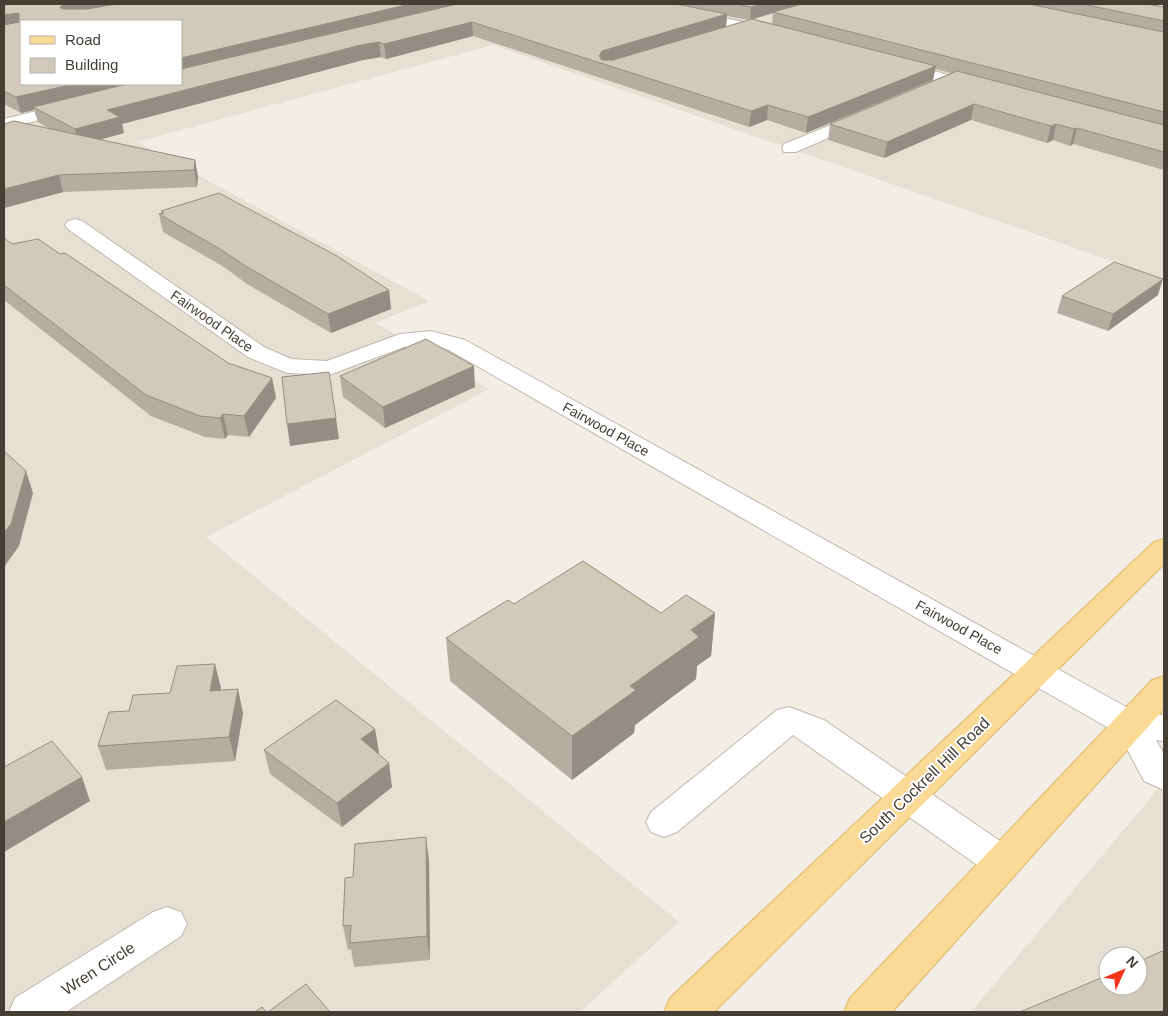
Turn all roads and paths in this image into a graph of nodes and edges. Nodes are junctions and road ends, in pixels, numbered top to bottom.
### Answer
1 (640, 4) edge
2 (777, 18) edge
3 (750, 26) junction
4 (721, 35) edge
5 (787, 36) edge
6 (889, 64) edge
7 (952, 80) junction
8 (991, 90) edge
9 (925, 91) edge
10 (89, 103) edge
11 (880, 110) edge
12 (4, 124) edge
13 (790, 148) dead end
14 (75, 225) dead end
15 (1164, 548) edge
16 (1037, 671) junction
17 (1164, 688) edge
18 (1148, 727) edge
19 (1164, 776) edge
20 (907, 797) junction
21 (664, 822) dead end
22 (1004, 863) junction
23 (167, 924) dead end
24 (30, 1012) edge
25 (685, 1012) edge
26 (865, 1012) edge

1 - 3 street
2 - 3 street
3 - 4 street
3 - 5 street
6 - 7 street
7 - 8 street
7 - 9 street
10 - 12 street
11 - 13 street
14 - 16 street, Fairwood Place
15 - 16 main road, South Cockrell Hill Road
16 - 18 street, Fairwood Place
16 - 20 main road, South Cockrell Hill Road
17 - 18 main road
18 - 19 street
18 - 22 main road
20 - 21 street
20 - 22 street
20 - 25 main road, South Cockrell Hill Road
22 - 26 main road
23 - 24 street, Wren Circle

